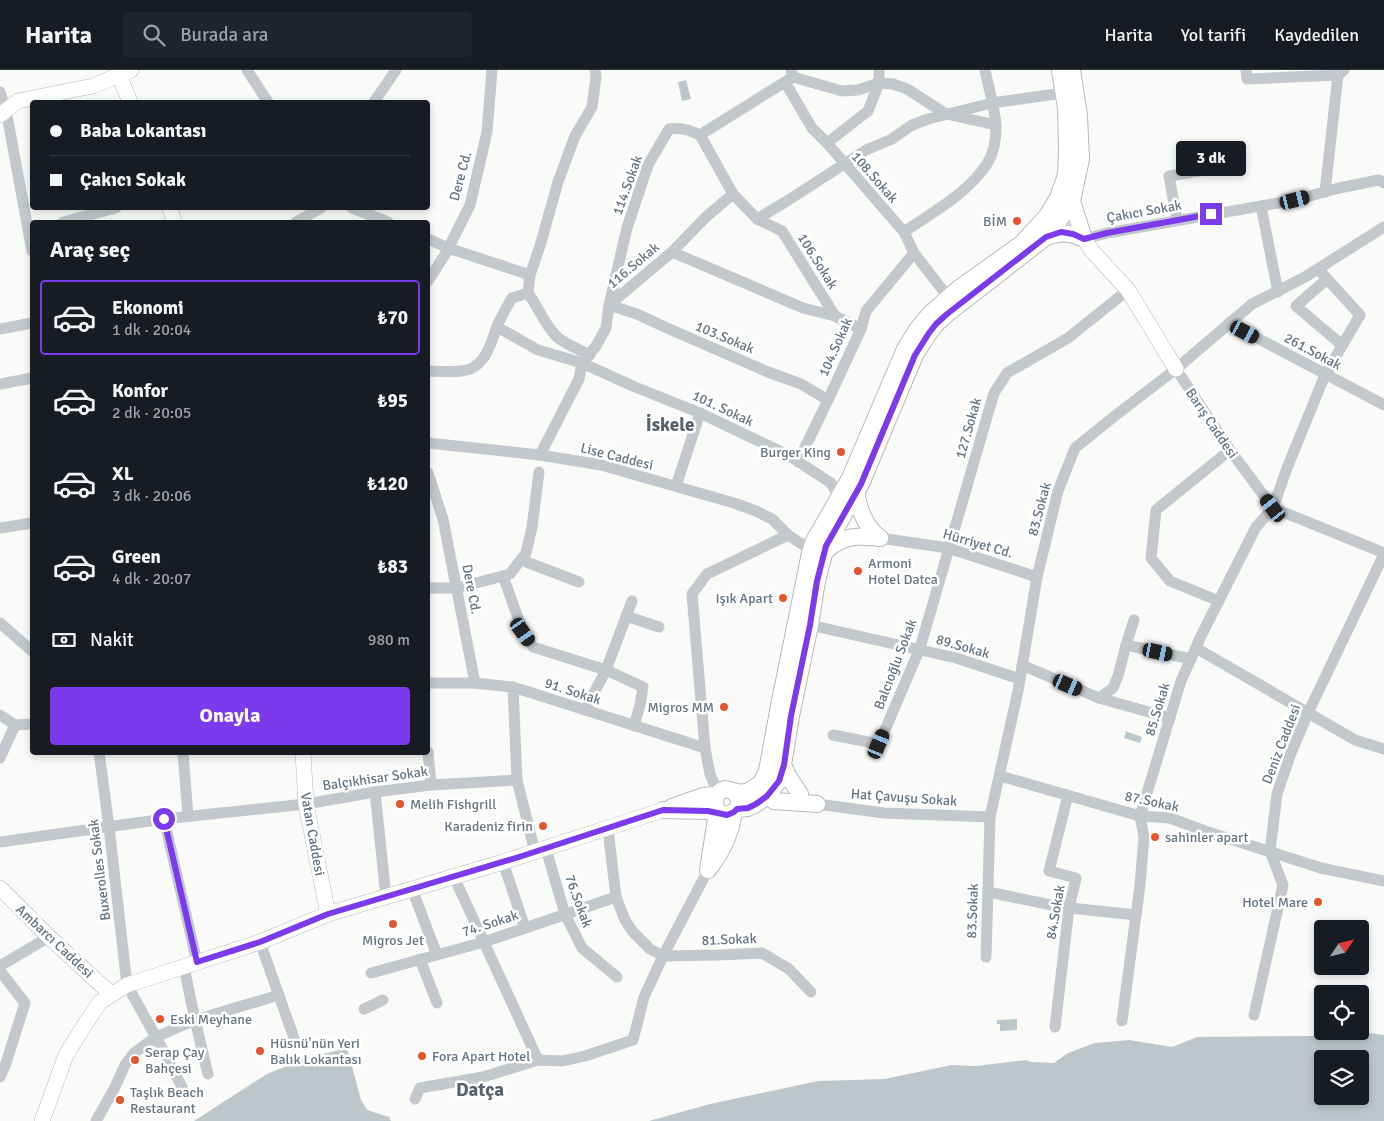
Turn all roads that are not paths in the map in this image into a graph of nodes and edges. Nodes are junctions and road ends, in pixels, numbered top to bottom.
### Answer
1 (247, 70) edge
2 (396, 70) edge
3 (492, 70) edge
4 (595, 70) edge
5 (879, 70) edge
6 (985, 70) edge
7 (1060, 70) edge
8 (1072, 70) edge
9 (125, 72) edge
10 (1341, 72) edge
11 (1246, 75) edge
12 (790, 76) edge
13 (879, 83) junction
14 (0, 92) edge
15 (1064, 93) junction
16 (130, 100) edge
17 (267, 100) edge
18 (375, 100) edge
19 (992, 103) junction
20 (3, 113) edge
21 (946, 114) junction
22 (996, 125) junction
23 (700, 135) junction
24 (827, 143) junction
25 (844, 164) junction
26 (1217, 168) dead end
27 (1384, 182) edge
28 (1325, 192) junction
29 (733, 194) junction
30 (1072, 201) junction
31 (1261, 206) junction
32 (108, 210) edge
33 (317, 210) edge
34 (357, 210) edge
35 (757, 219) junction
36 (71, 220) edge
37 (300, 220) edge
38 (383, 220) edge
39 (1177, 220) junction
40 (1384, 227) edge
41 (30, 228) edge
42 (904, 232) junction
43 (1046, 237) junction
44 (1084, 239) junction
45 (430, 240) edge
46 (448, 248) junction
47 (672, 252) junction
48 (914, 253) junction
49 (1318, 269) junction
50 (530, 275) junction
51 (430, 278) edge
52 (1328, 280) junction
53 (1128, 290) junction
54 (1278, 292) junction
55 (528, 293) junction
56 (948, 297) junction
57 (609, 305) junction
58 (835, 316) junction
59 (30, 323) edge
60 (1229, 323) junction
61 (497, 327) junction
62 (0, 329) edge
63 (861, 329) junction
64 (1342, 346) junction
65 (586, 359) junction
66 (1176, 369) junction
67 (430, 370) edge
68 (1325, 375) junction
69 (30, 378) edge
70 (0, 384) edge
71 (828, 400) junction
72 (1384, 405) edge
73 (700, 413) junction
74 (430, 443) edge
75 (1230, 450) junction
76 (540, 455) junction
77 (798, 462) junction
78 (540, 472) dead end
79 (430, 479) edge
80 (676, 486) junction
81 (856, 492) junction
82 (839, 497) junction
83 (1273, 508) junction
84 (30, 523) edge
85 (0, 528) edge
86 (788, 535) junction
87 (880, 538) junction
88 (948, 548) junction
89 (818, 551) junction
90 (1384, 554) edge
91 (521, 560) junction
92 (503, 576) junction
93 (1037, 577) junction
94 (579, 582) dead end
95 (430, 588) edge
96 (457, 588) junction
97 (632, 601) dead end
98 (1219, 601) junction
99 (626, 616) junction
100 (1134, 620) dead end
101 (0, 623) edge
102 (810, 625) junction
103 (658, 627) dead end
104 (1126, 646) junction
105 (30, 648) edge
106 (920, 650) junction
107 (1194, 654) junction
108 (1022, 665) junction
109 (606, 670) junction
110 (1020, 679) junction
111 (430, 683) edge
112 (475, 683) junction
113 (513, 687) junction
114 (1100, 698) junction
115 (585, 710) junction
116 (1308, 713) junction
117 (0, 715) edge
118 (1170, 718) junction
119 (30, 724) edge
120 (15, 725) junction
121 (634, 726) junction
122 (833, 735) dead end
123 (705, 748) junction
124 (1384, 750) edge
125 (99, 755) edge
126 (183, 755) edge
127 (303, 755) edge
128 (428, 755) edge
129 (0, 758) edge
130 (784, 765) junction
131 (1000, 776) junction
132 (517, 780) junction
133 (431, 785) junction
134 (764, 788) junction
135 (374, 792) junction
136 (722, 793) junction
137 (800, 794) junction
138 (1068, 795) junction
139 (306, 804) junction
140 (817, 804) junction
141 (663, 810) junction
142 (735, 810) junction
143 (717, 812) junction
144 (188, 816) junction
145 (1140, 816) junction
146 (990, 817) junction
147 (164, 819) junction
148 (109, 827) junction
149 (608, 829) junction
150 (0, 842) edge
151 (540, 850) junction
152 (1270, 851) junction
153 (503, 862) junction
154 (708, 870) junction
155 (454, 877) junction
156 (1384, 881) edge
157 (0, 888) edge
158 (412, 889) junction
159 (988, 892) junction
160 (386, 897) junction
161 (616, 897) junction
162 (1069, 908) junction
163 (328, 914) junction
164 (565, 914) junction
165 (1136, 915) junction
166 (525, 928) junction
167 (49, 937) junction
168 (260, 942) junction
169 (484, 942) junction
170 (437, 955) junction
171 (663, 956) junction
172 (986, 957) dead end
173 (420, 959) junction
174 (191, 965) junction
175 (0, 966) edge
176 (0, 971) edge
177 (371, 973) dead end
178 (617, 977) dead end
179 (127, 985) junction
180 (811, 992) dead end
181 (111, 994) junction
182 (279, 995) junction
183 (383, 1000) dead end
184 (437, 1003) dead end
185 (364, 1009) dead end
186 (1254, 1015) dead end
187 (195, 1020) junction
188 (1122, 1021) dead end
189 (1055, 1027) dead end
190 (156, 1037) junction
191 (294, 1038) dead end
192 (538, 1060) junction
193 (208, 1074) dead end
194 (0, 1077) edge
195 (182, 1087) dead end
196 (415, 1099) dead end
197 (42, 1121) edge
198 (96, 1121) edge

1 - 17 street
2 - 18 street
3 - 46 street, Dere Cd.
4 - 50 street
5 - 13 street
6 - 19 street
7 - 15 main road
8 - 30 main road
9 - 16 main road
9 - 20 main road
10 - 11 street
10 - 28 street
12 - 13 street
12 - 23 street
12 - 24 street, 108.Sokak
13 - 21 street
13 - 24 street
14 - 20 street
15 - 19 street
15 - 56 main road
19 - 21 street
19 - 22 street
20 - 41 street
21 - 22 street
21 - 25 street
22 - 42 street
23 - 29 street, 106.Sokak
23 - 57 street, 114.Sokak
24 - 25 street, 108.Sokak
25 - 35 street
25 - 42 street, 108.Sokak
26 - 39 street
27 - 28 street, Çakıcı Sokak
28 - 31 street, Çakıcı Sokak
29 - 35 street, 106.Sokak
29 - 47 street, 116.Sokak
30 - 43 main road
30 - 44 main road
31 - 39 street, Çakıcı Sokak
31 - 54 street
32 - 36 street
33 - 37 street
34 - 38 street
35 - 58 street, 106.Sokak
39 - 44 street, Çakıcı Sokak
40 - 49 street, 83.Sokak
42 - 48 street, 108.Sokak
43 - 44 main road
43 - 81 main road
44 - 53 main road, Barış Caddesi
45 - 46 street
46 - 50 street
46 - 51 street, Dere Cd.
47 - 57 street, 116.Sokak
47 - 58 street
48 - 56 street, 108.Sokak
48 - 63 street, 104.Sokak
49 - 52 street
49 - 54 street, 83.Sokak
50 - 55 street
52 - 64 street, 85.Sokak
52 - 64 street
53 - 66 main road, Barış Caddesi
53 - 88 street, 127.Sokak
54 - 60 street, 83.Sokak
55 - 61 street
55 - 65 street
56 - 82 main road
57 - 65 street, 116.Sokak
57 - 71 street, 103.Sokak
58 - 63 street
59 - 62 street
60 - 66 street, 83.Sokak
60 - 68 street, 261.Sokak
61 - 65 street
61 - 67 street
63 - 71 street, 104.Sokak
64 - 68 street, 85.Sokak
65 - 73 street, 101. Sokak
65 - 76 street, 116.Sokak
66 - 75 street, Barış Caddesi
66 - 93 street, 83.Sokak
68 - 72 street, 261.Sokak
68 - 83 street, 85.Sokak
69 - 70 street
71 - 77 street, 104.Sokak
73 - 77 street, 101. Sokak
73 - 80 street
74 - 76 street, Lise Caddesi
75 - 83 street, Barış Caddesi
75 - 98 street
76 - 80 street, Lise Caddesi
77 - 82 street, 101. Sokak
78 - 91 street
79 - 96 street, Dere Cd.
80 - 86 street, Lise Caddesi
81 - 87 main road
81 - 89 main road
82 - 89 main road
83 - 90 street
83 - 98 street, 85.Sokak
84 - 85 street
86 - 89 street, Lise Caddesi
86 - 123 street
87 - 88 street, Hürriyet Cd.
87 - 89 main road
88 - 93 street, Hürriyet Cd.
88 - 106 street, Balcıoğlu Sokak
89 - 102 main road
89 - 134 main road
90 - 116 street, Deniz Caddesi
91 - 92 street
91 - 94 street
92 - 96 street
92 - 109 street
93 - 108 street, 83.Sokak
95 - 96 street
96 - 112 street, Dere Cd.
97 - 99 street
98 - 107 street, 85.Sokak
99 - 103 street
99 - 109 street
100 - 104 street
101 - 105 street
102 - 106 street, 89.Sokak
102 - 130 main road
104 - 107 street
104 - 114 street
106 - 110 street, 89.Sokak
106 - 122 street, Balcıoğlu Sokak
107 - 116 street
107 - 118 street, 85.Sokak
108 - 110 street, 83.Sokak
108 - 114 street
109 - 115 street
109 - 121 street
110 - 131 street, 83.Sokak
111 - 112 street, 91. Sokak
112 - 113 street, 91. Sokak
113 - 115 street, 91. Sokak
113 - 132 street, 76.Sokak
114 - 118 street
115 - 121 street, 91. Sokak
116 - 124 street
116 - 152 street, Deniz Caddesi
117 - 120 street
118 - 145 street, 85.Sokak
119 - 120 street
120 - 129 street
121 - 123 street, 91. Sokak
123 - 136 street
125 - 148 street, Buxerolles Sokak
126 - 144 street
127 - 139 main road, Vatan Caddesi
128 - 133 street
130 - 134 main road
130 - 137 main road
131 - 138 street, 87.Sokak
131 - 146 street, 83.Sokak
132 - 133 street, Balçıkhisar Sokak
132 - 151 street, 76.Sokak
133 - 135 street, Balçıkhisar Sokak
134 - 136 main road
134 - 137 main road
134 - 140 main road
134 - 142 main road
135 - 139 street, Balçıkhisar Sokak
135 - 160 street
136 - 141 main road
136 - 142 main road
136 - 143 main road
137 - 140 main road
138 - 145 street, 87.Sokak
138 - 162 street, 84.Sokak
139 - 144 street, Balçıkhisar Sokak
139 - 163 main road, Vatan Caddesi
140 - 146 street, Hat Çavuşu Sokak
141 - 143 main road
141 - 149 main road
142 - 143 main road
142 - 154 main road
143 - 154 main road
144 - 147 street, Balçıkhisar Sokak
145 - 152 street, 87.Sokak
145 - 165 street, 85.Sokak
146 - 159 street, 83.Sokak
147 - 148 street, Balçıkhisar Sokak
147 - 174 street
148 - 150 street, Balçıkhisar Sokak
148 - 179 street, Buxerolles Sokak
149 - 151 main road
149 - 161 street
151 - 153 main road
151 - 164 street, 76.Sokak
152 - 156 street, 87.Sokak
152 - 186 street, Deniz Caddesi
153 - 155 main road
153 - 166 street
154 - 171 street
155 - 158 main road
155 - 169 street
157 - 167 main road, Ambarcı Caddesi
158 - 160 main road
158 - 170 street
159 - 162 street
159 - 172 street, 83.Sokak
160 - 163 main road
161 - 164 street, 74. Sokak
161 - 171 street
162 - 165 street
162 - 189 street, 84.Sokak
163 - 168 main road
164 - 166 street, 74. Sokak
164 - 178 street, 76.Sokak
165 - 188 street, 85.Sokak
166 - 169 street, 74. Sokak
167 - 175 street
167 - 181 main road, Ambarcı Caddesi
168 - 174 main road
168 - 182 street
169 - 170 street, 74. Sokak
169 - 192 street
170 - 173 street, 74. Sokak
171 - 180 street, 81.Sokak
171 - 192 street
173 - 177 street, 74. Sokak
173 - 184 street
174 - 179 main road
174 - 187 street
176 - 194 street
179 - 181 main road
179 - 190 street
181 - 197 main road
182 - 187 street
182 - 191 street
183 - 185 street
187 - 190 street
187 - 193 street
190 - 195 street
190 - 198 street
192 - 196 street

